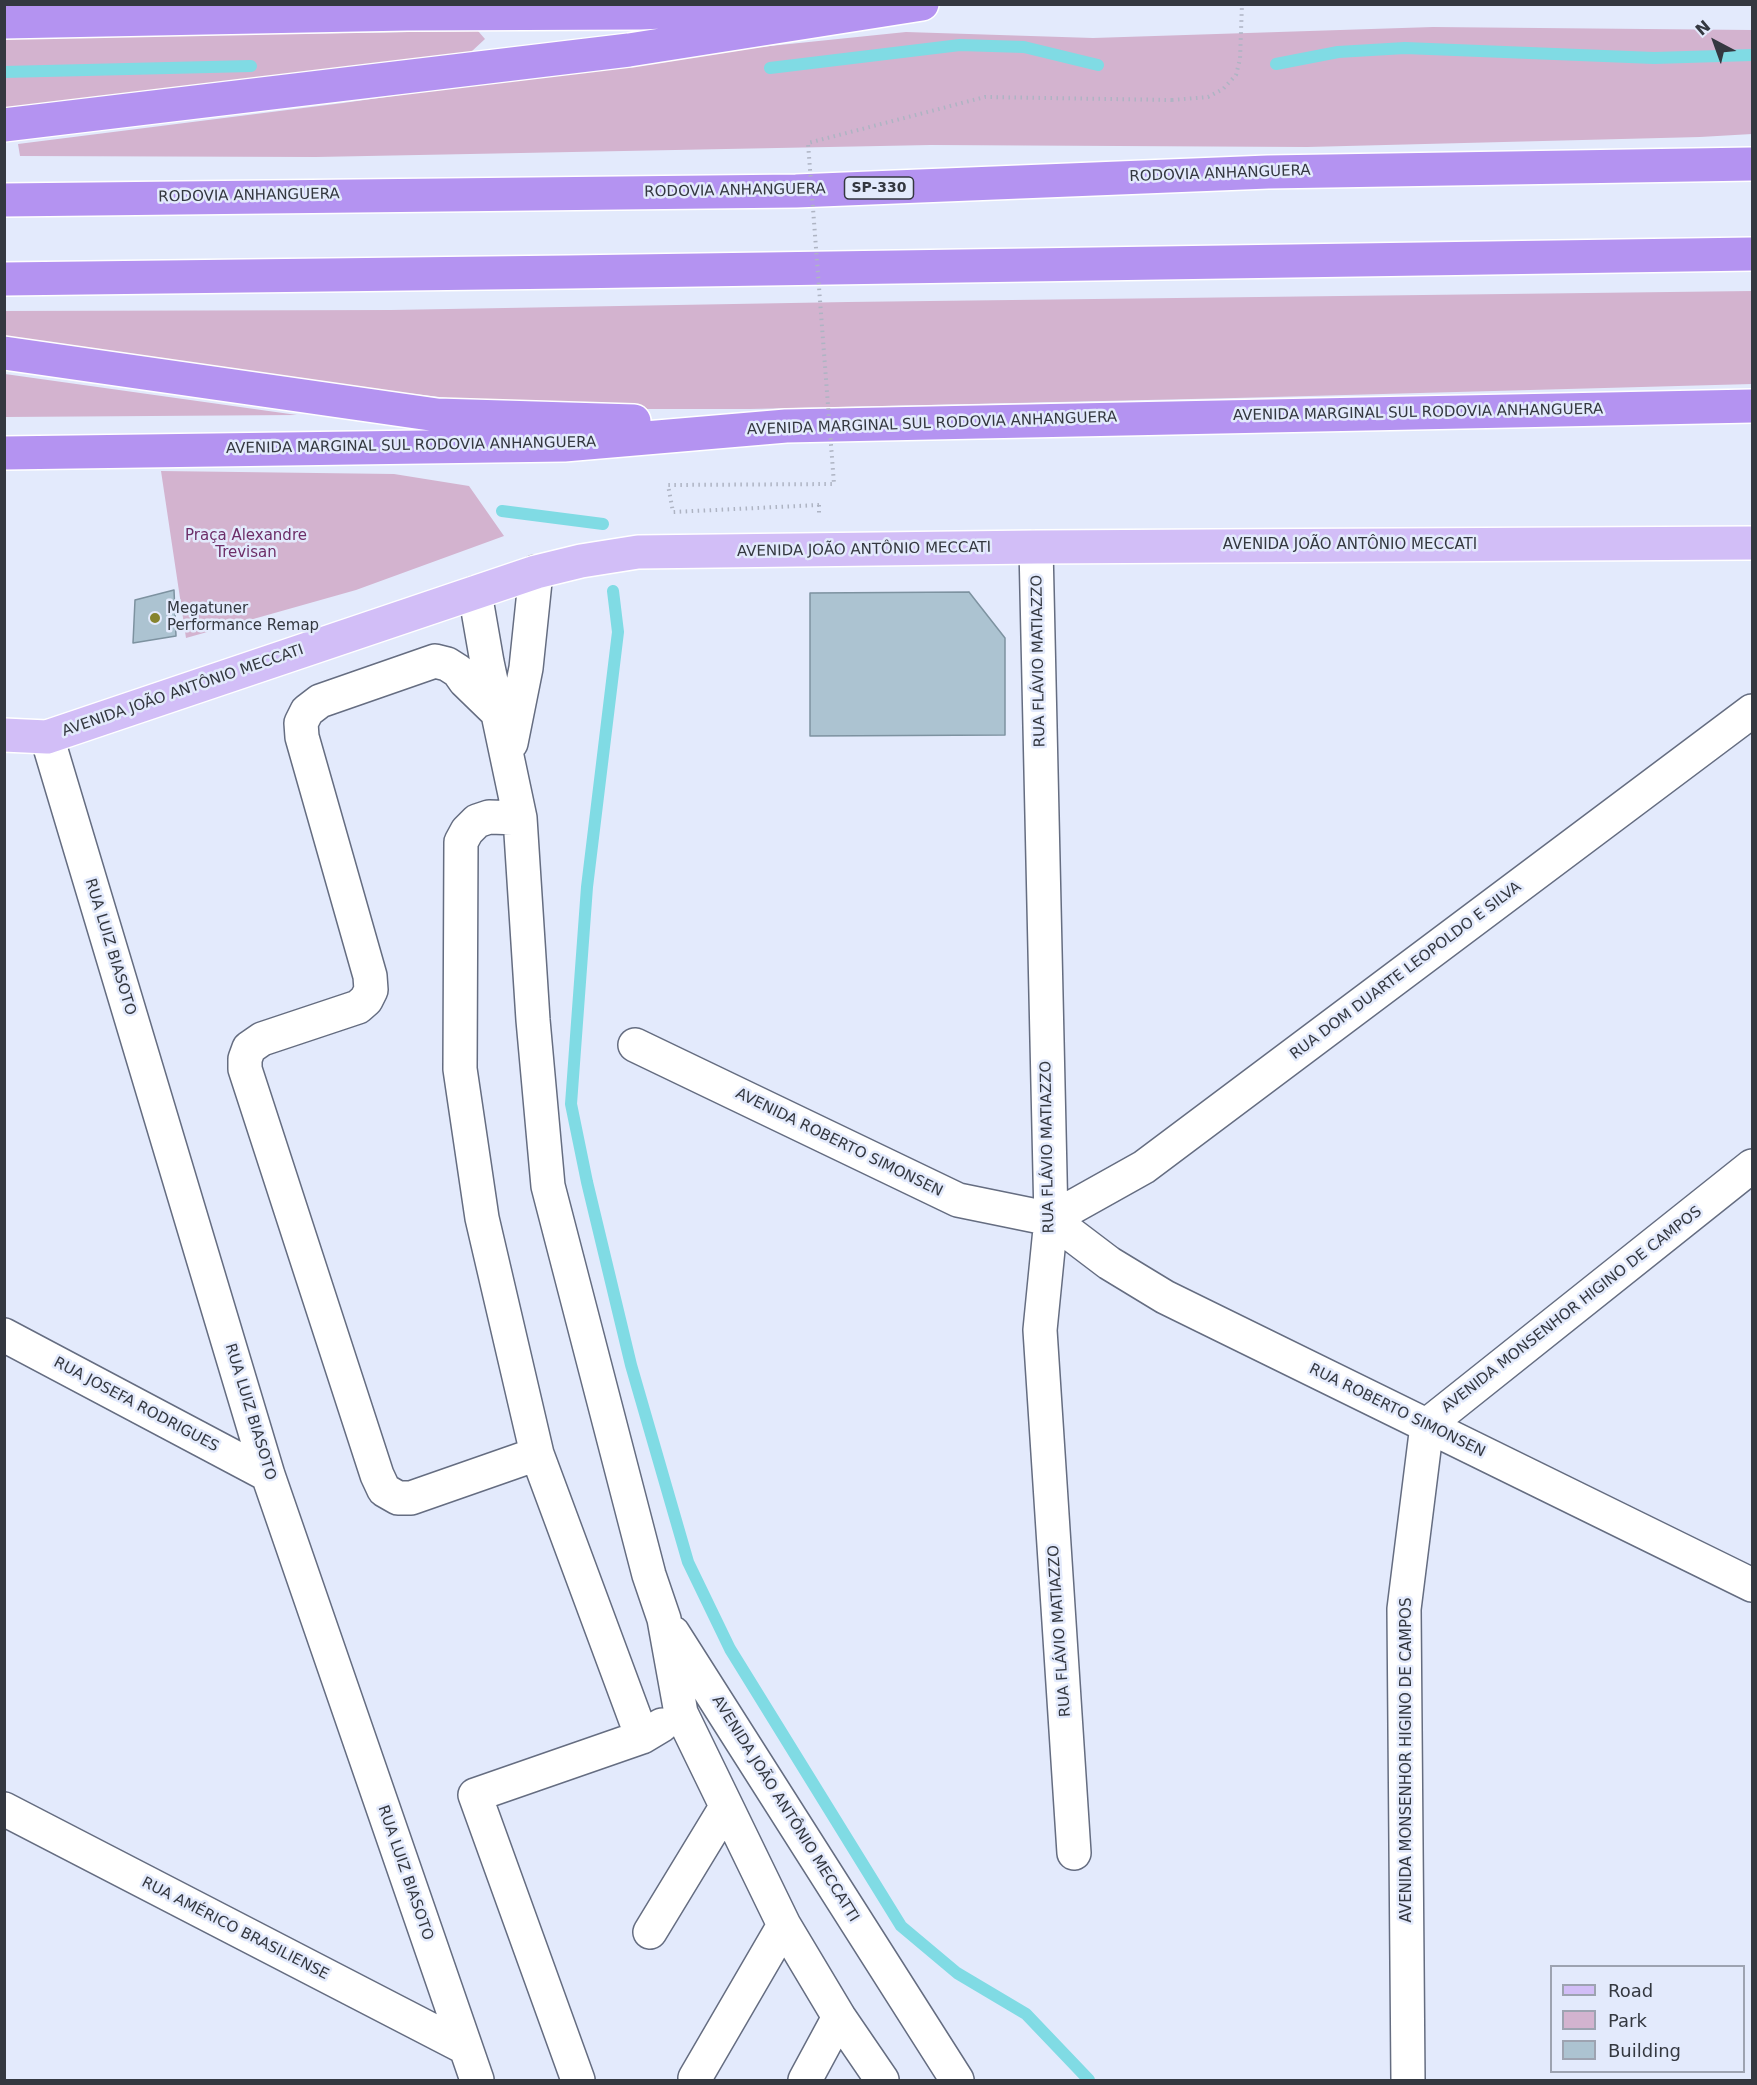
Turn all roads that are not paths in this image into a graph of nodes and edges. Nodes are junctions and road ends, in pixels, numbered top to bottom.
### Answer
1 (819, 4) edge
2 (922, 4) edge
3 (387, 10) edge
4 (139, 12) edge
5 (21, 16) edge
6 (4, 125) edge
7 (1752, 164) edge
8 (4, 200) edge
9 (1752, 254) edge
10 (4, 279) edge
11 (4, 353) edge
12 (1752, 406) edge
13 (786, 426) junction
14 (4, 453) edge
15 (1752, 543) edge
16 (1036, 547) junction
17 (536, 572) junction
18 (475, 593) junction
19 (1752, 711) edge
20 (500, 715) junction
21 (4, 735) edge
22 (47, 737) junction
23 (508, 757) junction
24 (4, 761) edge
25 (520, 818) junction
26 (635, 1045) dead end
27 (1752, 1166) edge
28 (1051, 1220) junction
29 (4, 1335) edge
30 (1427, 1425) junction
31 (537, 1454) junction
32 (268, 1475) junction
33 (1752, 1585) edge
34 (664, 1619) junction
35 (681, 1713) junction
36 (642, 1737) junction
37 (726, 1807) junction
38 (4, 1809) edge
39 (1074, 1853) dead end
40 (783, 1925) junction
41 (650, 1932) dead end
42 (840, 2017) junction
43 (466, 2048) junction
44 (695, 2078) dead end
45 (477, 2080) edge
46 (578, 2080) edge
47 (805, 2080) edge
48 (882, 2080) edge
49 (957, 2080) edge
50 (1408, 2080) edge

1 - 3 highway
2 - 6 highway
3 - 4 highway
4 - 5 highway
7 - 8 highway, RODOVIA ANHANGUERA / SP-330
9 - 10 highway
11 - 13 highway
12 - 13 highway, AVENIDA MARGINAL SUL RODOVIA ANHANGUERA
13 - 14 highway, AVENIDA MARGINAL SUL RODOVIA ANHANGUERA
15 - 16 main road, AVENIDA JOÃO ANTÔNIO MECCATI
16 - 17 main road, AVENIDA JOÃO ANTÔNIO MECCATI
16 - 28 street, RUA FLÁVIO MATIAZZO
17 - 18 main road, AVENIDA JOÃO ANTÔNIO MECCATI
17 - 23 street
18 - 20 street
18 - 22 main road, AVENIDA JOÃO ANTÔNIO MECCATI
19 - 28 street, RUA DOM DUARTE LEOPOLDO E SILVA
20 - 23 street
20 - 31 street
21 - 22 main road, AVENIDA JOÃO ANTÔNIO MECCATI
22 - 24 main road
22 - 32 street, RUA LUIZ BIASOTO
23 - 25 street
25 - 31 street
25 - 34 street
26 - 28 street, AVENIDA ROBERTO SIMONSEN
27 - 30 street, AVENIDA MONSENHOR HIGINO DE CAMPOS
28 - 30 street, RUA ROBERTO SIMONSEN
28 - 39 street, RUA FLÁVIO MATIAZZO
29 - 32 street, RUA JOSEFA RODRIGUES
30 - 33 street, RUA ROBERTO SIMONSEN
30 - 50 street, AVENIDA MONSENHOR HIGINO DE CAMPOS
31 - 36 street
32 - 43 street, RUA LUIZ BIASOTO
34 - 35 street
34 - 49 street, AVENIDA JOÃO ANTÔNIO MECCATTI
35 - 36 street
35 - 37 street
36 - 46 street
37 - 40 street
37 - 41 street
38 - 43 street, RUA AMÉRICO BRASILIENSE
40 - 42 street
40 - 44 street
42 - 47 street
42 - 48 street
43 - 45 street, RUA LUIZ BIASOTO

